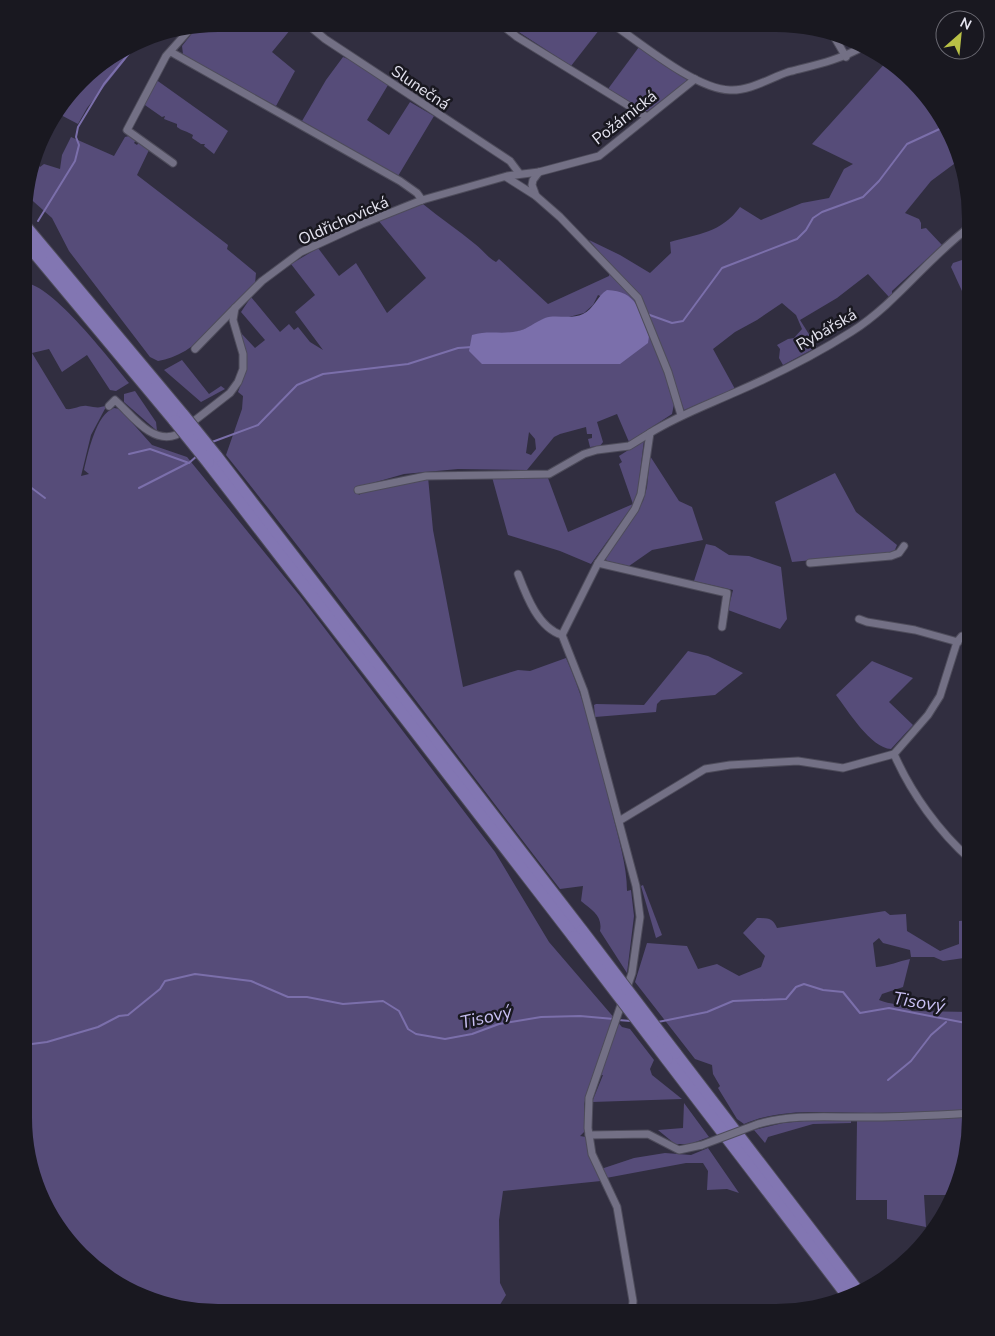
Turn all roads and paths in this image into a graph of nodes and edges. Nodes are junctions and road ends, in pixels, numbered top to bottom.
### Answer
1 (318, 32) edge
2 (511, 32) edge
3 (624, 32) edge
4 (185, 36) edge
5 (838, 43) edge
6 (856, 51) edge
7 (171, 52) junction
8 (846, 57) junction
9 (694, 79) junction
10 (647, 117) junction
11 (174, 164) dead end
12 (539, 172) junction
13 (519, 174) junction
14 (506, 177) junction
15 (536, 196) junction
16 (422, 200) junction
17 (962, 234) edge
18 (32, 235) edge
19 (32, 249) edge
20 (235, 308) junction
21 (195, 349) dead end
22 (110, 406) dead end
23 (681, 415) junction
24 (179, 418) junction
25 (650, 433) junction
26 (358, 490) dead end
27 (904, 546) dead end
28 (598, 563) junction
29 (810, 563) dead end
30 (518, 574) dead end
31 (859, 619) dead end
32 (722, 627) dead end
33 (562, 635) junction
34 (960, 639) joint
35 (894, 754) junction
36 (619, 821) junction
37 (962, 851) edge
38 (671, 1056) junction
39 (962, 1114) edge
40 (589, 1135) junction
41 (854, 1286) edge
42 (844, 1291) edge
43 (633, 1304) edge

1 - 13 street, Slunečná
2 - 10 street
3 - 9 street
4 - 7 street
5 - 8 street
6 - 8 street
7 - 11 street
7 - 16 street, Oldřichovická
8 - 9 street
9 - 10 street, Požárnická
10 - 12 street, Požárnická
12 - 13 street, Požárnická
12 - 15 street
13 - 14 street, Požárnická
14 - 15 street
14 - 16 street, Oldřichovická
15 - 23 street
16 - 20 street, Oldřichovická
17 - 23 street, Rybářská
18 - 24 highway
19 - 24 highway
20 - 21 street, Oldřichovická
20 - 22 street
23 - 25 street, Rybářská
24 - 38 highway, bridge
25 - 26 street, Rybářská
25 - 28 street
27 - 29 street
28 - 32 street
28 - 33 street
30 - 33 street
31 - 34 street
33 - 36 street
34 - 35 street
35 - 36 street
35 - 37 street
36 - 40 street
38 - 41 highway
38 - 42 highway
39 - 40 street, bridge
40 - 43 street

